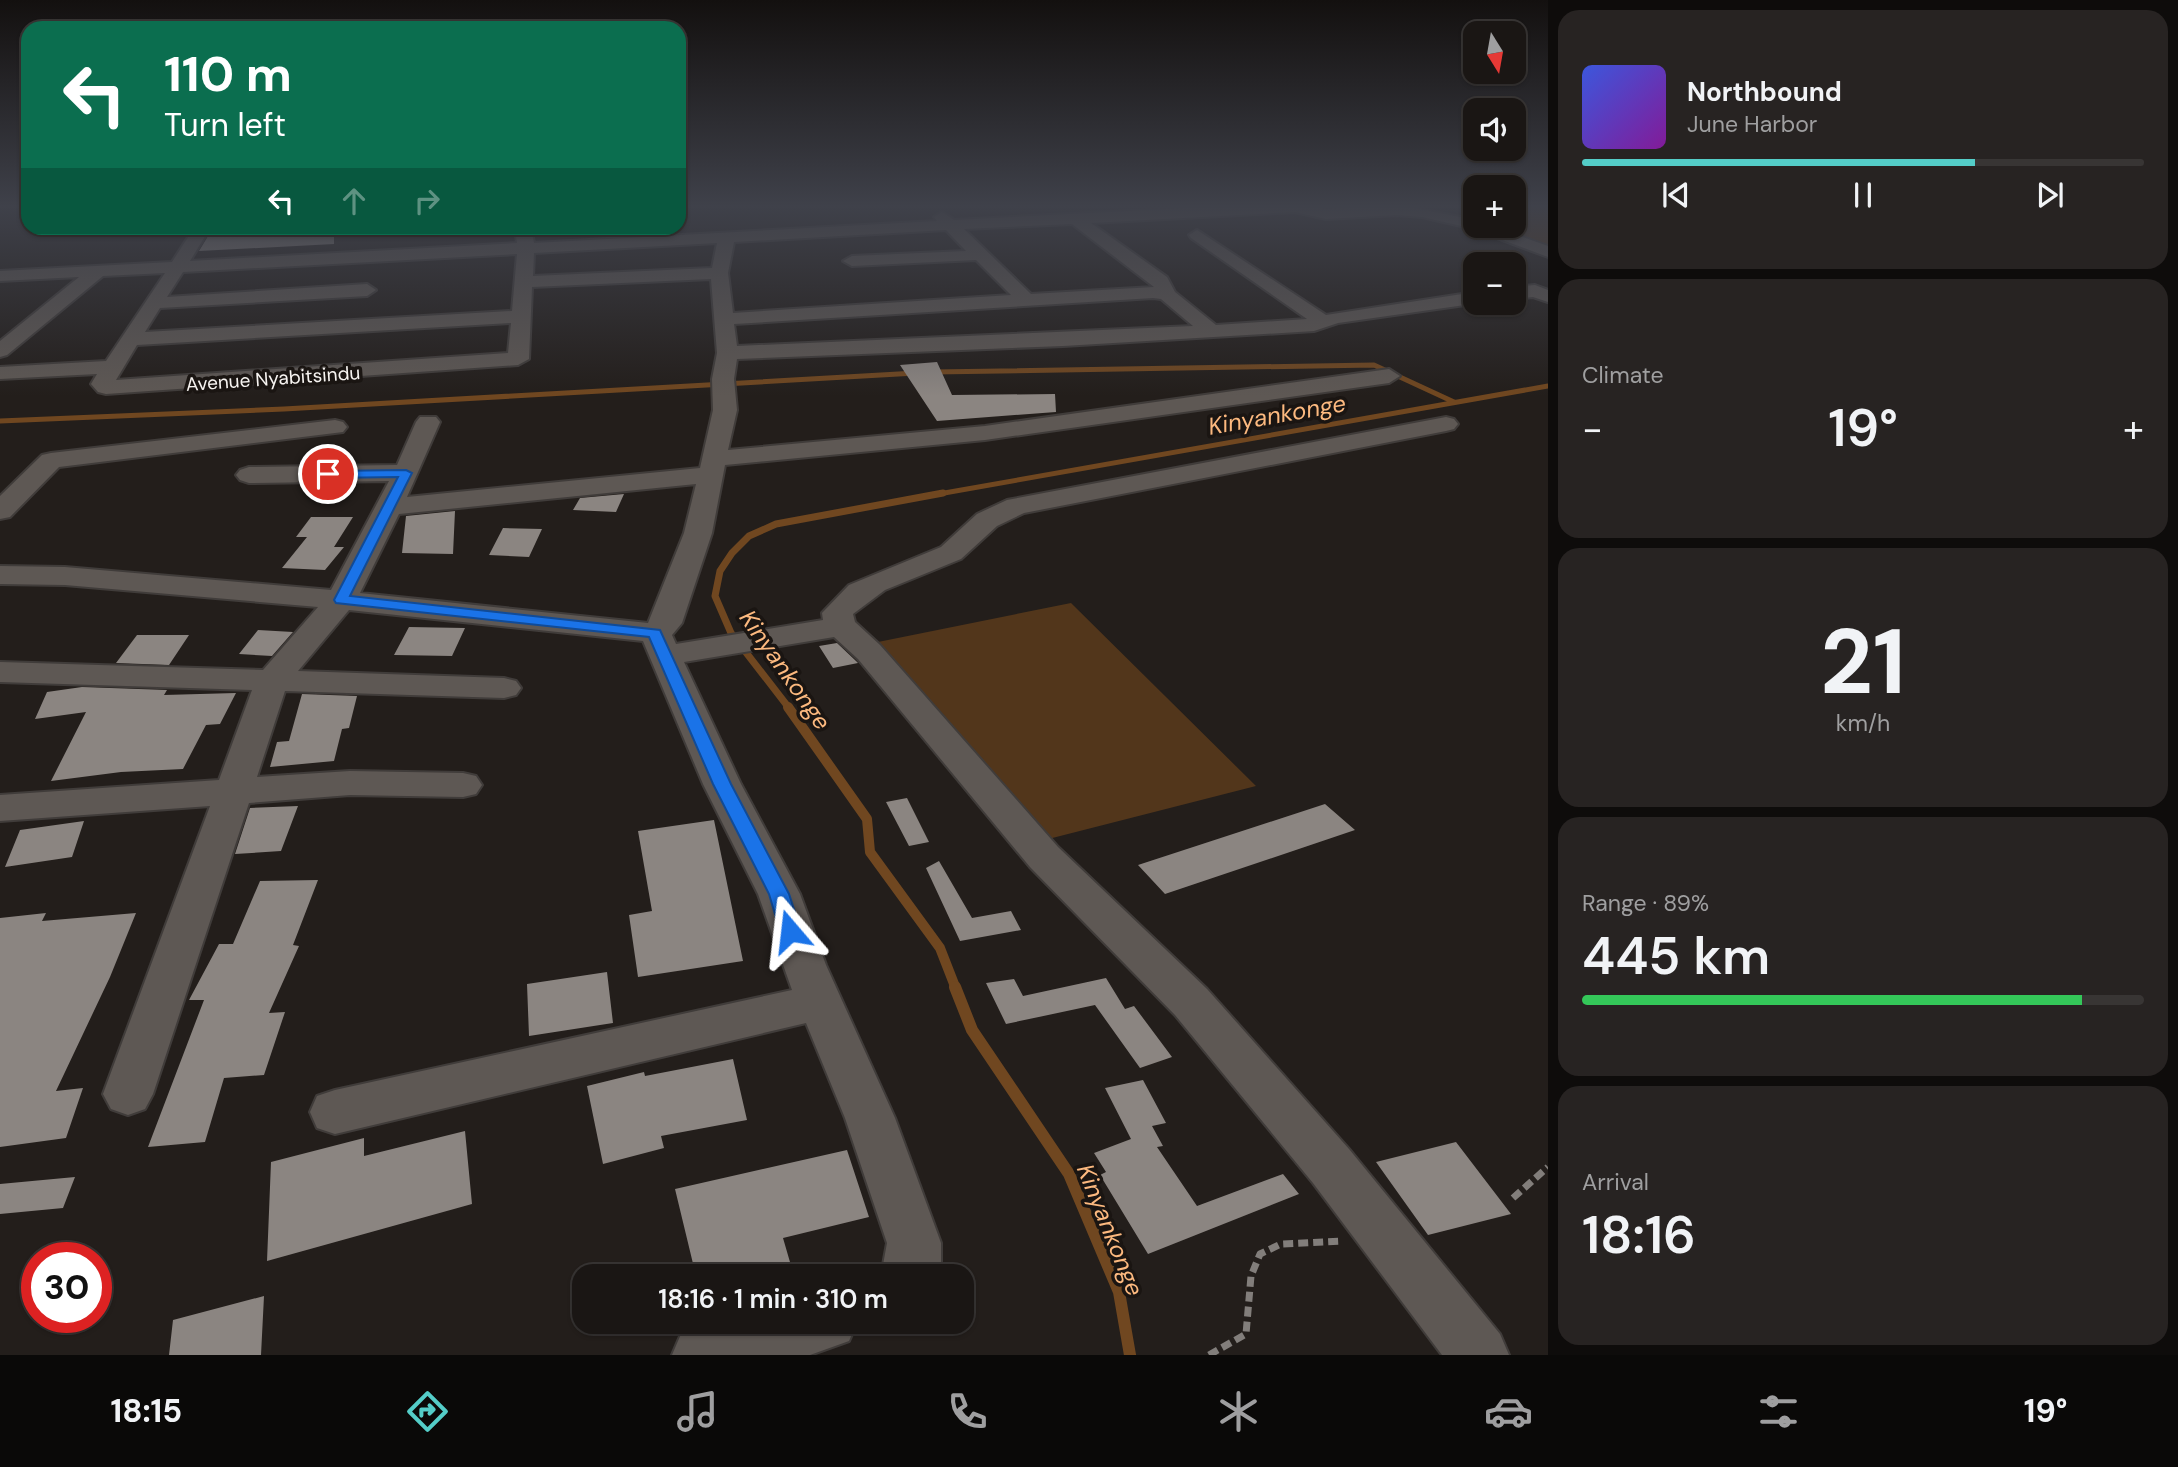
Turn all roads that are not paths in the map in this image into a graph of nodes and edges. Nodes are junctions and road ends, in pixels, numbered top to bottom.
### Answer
1 (114, 269) edge
2 (173, 269) edge
3 (373, 269) edge
4 (524, 269) edge
5 (720, 269) edge
6 (996, 269) edge
7 (1144, 269) edge
8 (1247, 269) edge
9 (99, 270) junction
10 (719, 273) junction
11 (0, 276) edge
12 (524, 282) junction
13 (368, 290) junction
14 (1544, 292) edge
15 (1526, 293) edge
16 (1167, 295) junction
17 (1026, 300) junction
18 (1463, 300) edge
19 (156, 303) junction
20 (522, 316) junction
21 (725, 319) junction
22 (1324, 322) junction
23 (355, 325) junction
24 (1212, 332) junction
25 (131, 339) junction
26 (0, 351) edge
27 (727, 353) junction
28 (113, 367) junction
29 (0, 373) edge
30 (1389, 376) dead end
31 (428, 422) dead end
32 (1446, 424) dead end
33 (335, 427) dead end
34 (712, 467) junction
35 (406, 473) junction
36 (250, 475) dead end
37 (390, 507) junction
38 (0, 511) edge
39 (0, 575) edge
40 (341, 600) junction
41 (841, 626) junction
42 (661, 644) junction
43 (0, 672) edge
44 (271, 681) junction
45 (504, 688) dead end
46 (463, 785) dead end
47 (233, 790) junction
48 (0, 808) edge
49 (819, 1002) junction
50 (128, 1094) dead end
51 (335, 1112) dead end
52 (913, 1264) edge
53 (780, 1334) edge
54 (702, 1355) edge
55 (1479, 1355) edge

1 - 9 street
2 - 19 street
3 - 13 street
4 - 12 street, Avenue Nyabitsindu
5 - 10 street
6 - 17 street
7 - 16 street
8 - 22 street
9 - 11 street
9 - 26 street
10 - 12 street
10 - 21 street
12 - 20 street, Avenue Nyabitsindu
13 - 19 street
13 - 23 street
14 - 15 street
16 - 17 street
16 - 24 street
17 - 21 street
18 - 22 street
19 - 25 street
20 - 23 street
20 - 28 street, Avenue Nyabitsindu
21 - 27 street
22 - 24 street
23 - 25 street
24 - 27 street
25 - 28 street
27 - 34 street
28 - 29 street
30 - 34 street
31 - 35 street
32 - 41 street
33 - 38 street
34 - 37 street
34 - 42 street
35 - 36 street
35 - 37 street
37 - 40 street
39 - 40 street
40 - 42 street
40 - 44 street
41 - 42 street
41 - 55 street
42 - 49 street
43 - 44 street
44 - 45 street
44 - 47 street
46 - 47 street
47 - 48 street
47 - 50 street
49 - 51 street
49 - 52 street
53 - 54 street

